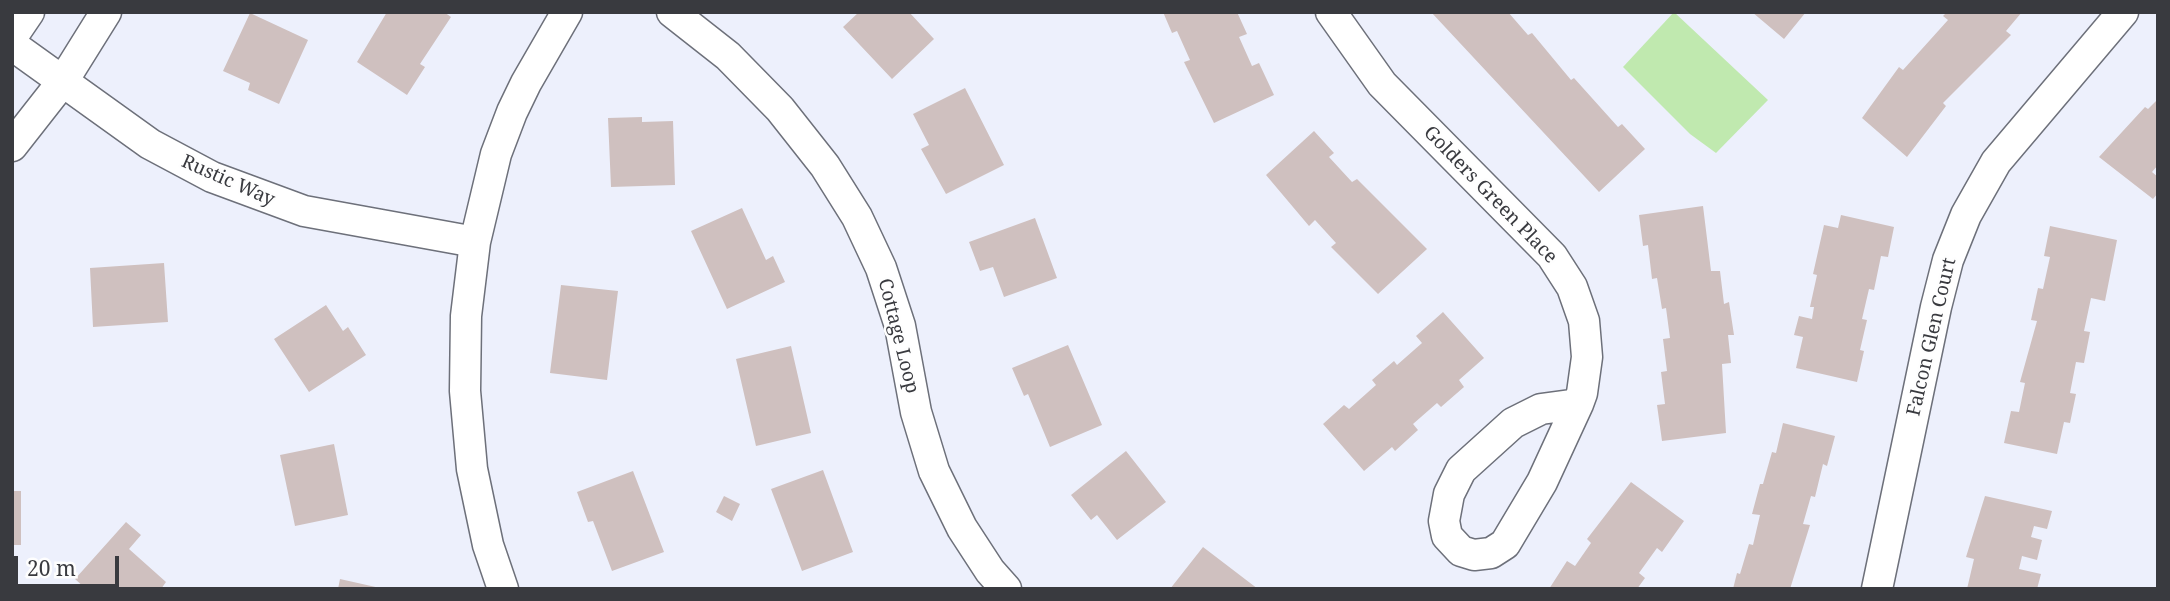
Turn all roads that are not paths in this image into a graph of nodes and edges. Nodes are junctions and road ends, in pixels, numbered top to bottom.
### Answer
1 (29, 12) edge
2 (106, 12) edge
3 (567, 12) edge
4 (672, 12) edge
5 (1331, 12) edge
6 (2123, 12) edge
7 (12, 37) edge
8 (12, 45) edge
9 (62, 81) junction
10 (12, 146) edge
11 (475, 242) junction
12 (1578, 404) junction
13 (503, 589) edge
14 (1006, 589) edge
15 (1877, 589) edge

1 - 7 street
2 - 9 street
3 - 11 street
4 - 14 street, Cottage Loop
5 - 12 street, Golders Green Place
6 - 15 street, Falcon Glen Court
8 - 9 street, Rustic Way
9 - 10 street
9 - 11 street, Rustic Way
11 - 13 street
12 - 12 street, Golders Green Place

